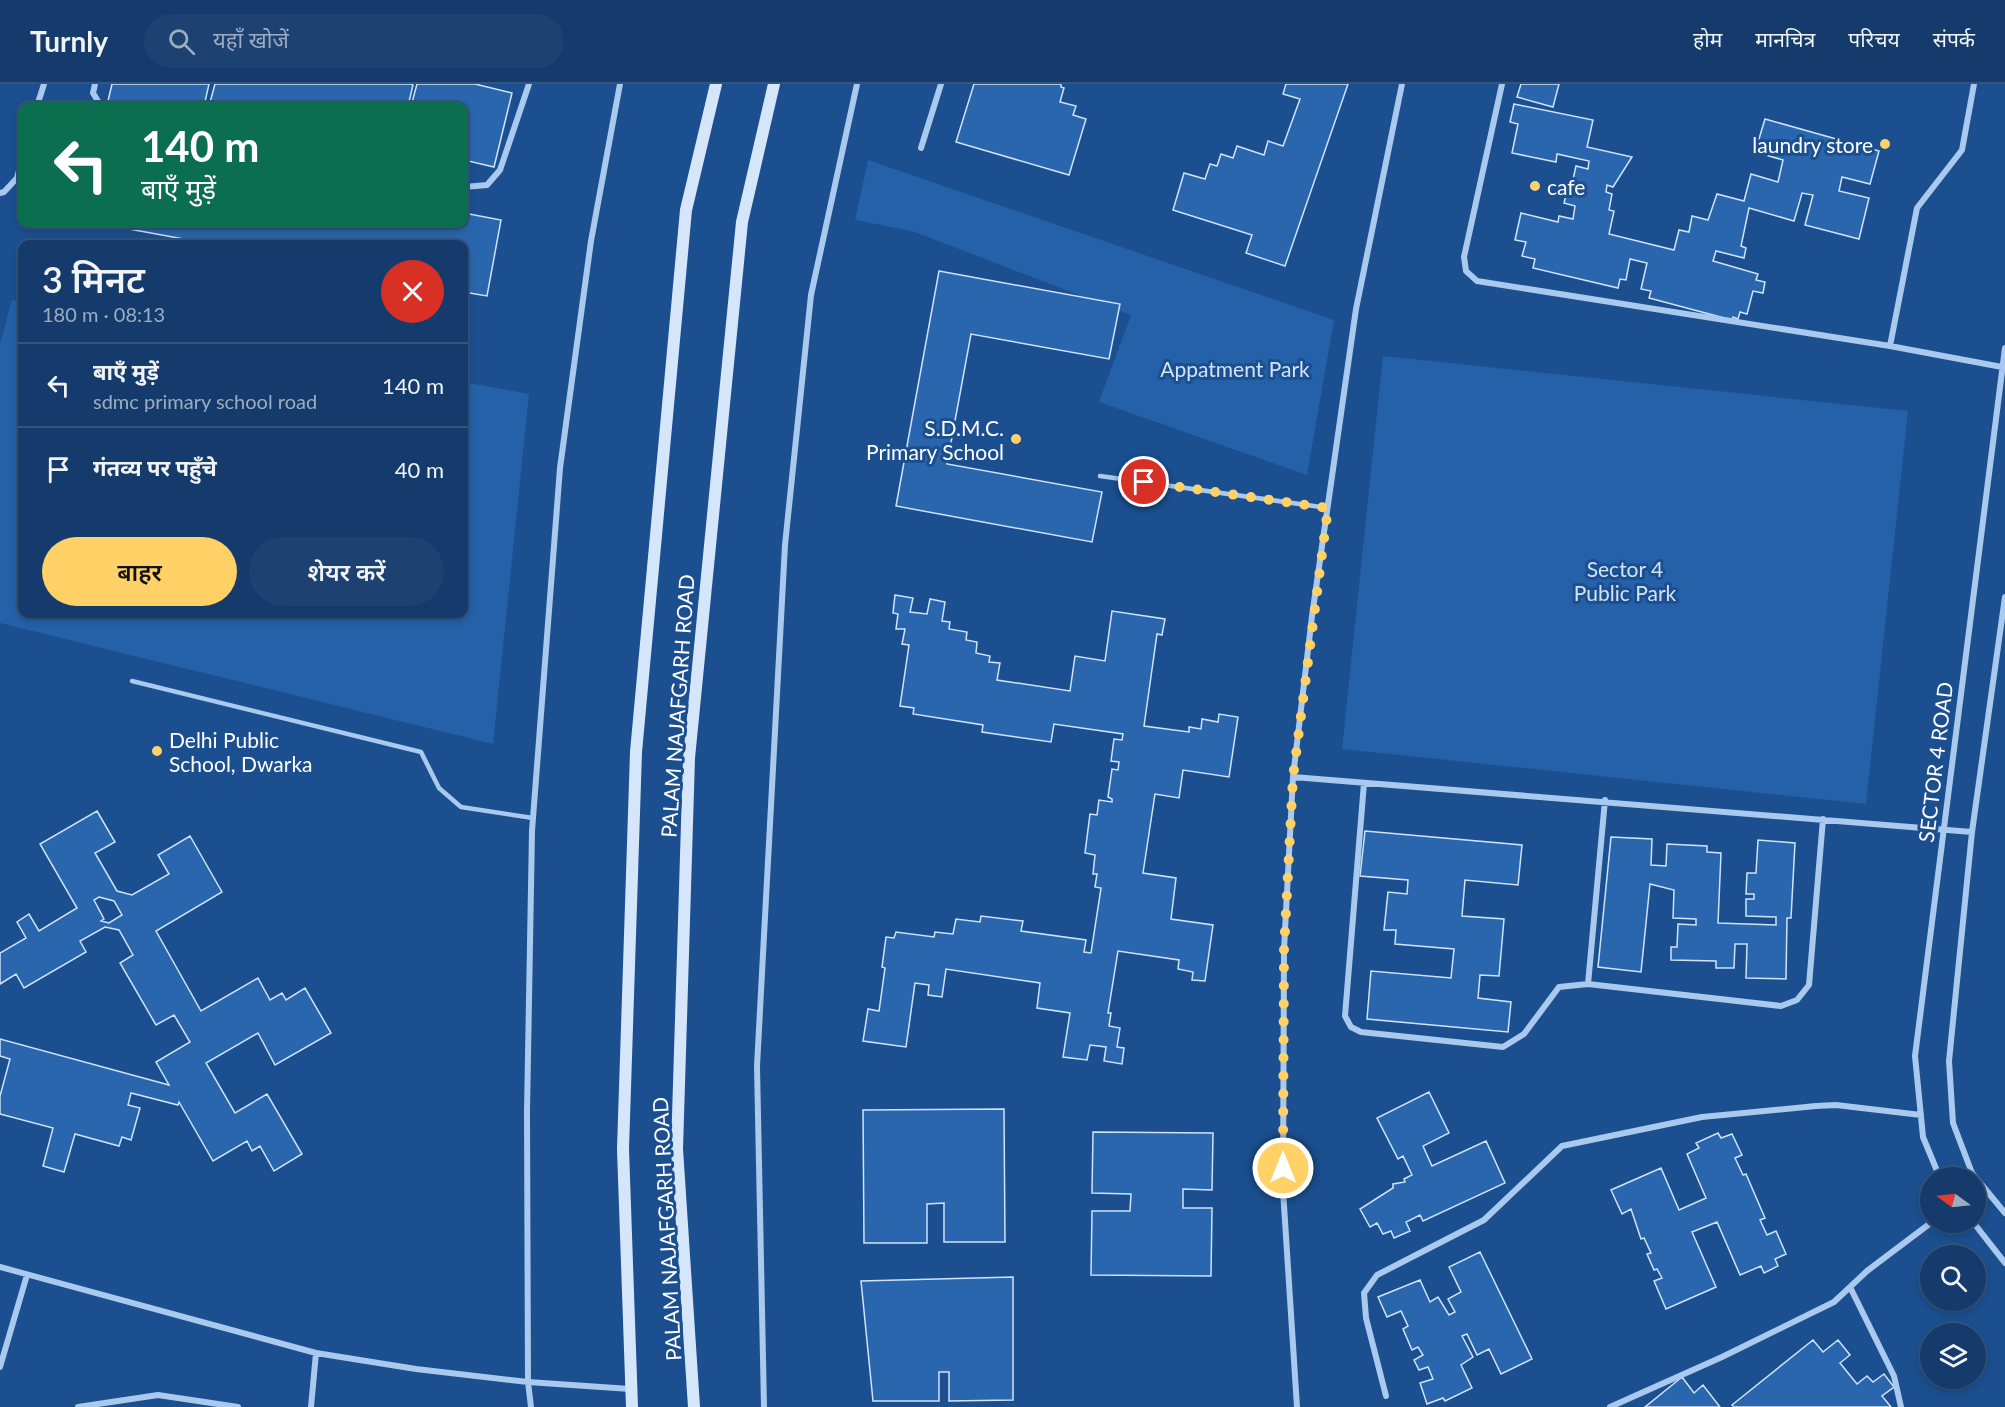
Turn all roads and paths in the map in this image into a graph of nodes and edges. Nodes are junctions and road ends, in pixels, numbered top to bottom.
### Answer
1 (44, 84) edge
2 (95, 84) edge
3 (529, 84) edge
4 (620, 84) edge
5 (716, 84) edge
6 (774, 84) edge
7 (857, 84) edge
8 (941, 84) edge
9 (1402, 84) edge
10 (1502, 84) edge
11 (1974, 84) edge
12 (39, 102) edge
13 (99, 102) edge
14 (921, 148) dead end
15 (18, 173) edge
16 (468, 187) edge
17 (0, 193) edge
18 (1890, 346) junction
19 (2005, 348) edge
20 (2002, 368) junction
21 (1100, 476) dead end
22 (1328, 508) junction
23 (2005, 597) edge
24 (2004, 606) edge
25 (132, 681) dead end
26 (1293, 777) junction
27 (1364, 783) junction
28 (1605, 800) junction
29 (533, 818) junction
30 (1823, 819) junction
31 (1942, 829) junction
32 (1972, 832) junction
33 (1588, 984) junction
34 (1921, 1115) junction
35 (1935, 1167) edge
36 (2005, 1213) edge
37 (1920, 1231) edge
38 (1982, 1233) edge
39 (2005, 1263) edge
40 (0, 1268) edge
41 (27, 1275) junction
42 (1850, 1287) junction
43 (316, 1353) junction
44 (0, 1366) edge
45 (528, 1382) junction
46 (630, 1389) junction
47 (1386, 1396) dead end
48 (78, 1407) edge
49 (238, 1407) edge
50 (310, 1407) edge
51 (531, 1407) edge
52 (632, 1407) edge
53 (694, 1407) edge
54 (764, 1407) edge
55 (1297, 1407) edge
56 (1610, 1407) edge
57 (1901, 1407) edge

1 - 12 street
2 - 13 street
3 - 16 street
4 - 29 street
5 - 46 main road, PALAM NAJAFGARH ROAD
6 - 53 main road, PALAM NAJAFGARH ROAD
7 - 54 street
8 - 14 street
9 - 22 street
10 - 18 street
11 - 18 street
15 - 17 street
18 - 20 street
19 - 20 street, SECTOR 4 ROAD
20 - 31 street, SECTOR 4 ROAD
21 - 22 lane
22 - 26 street
23 - 24 street
24 - 32 street
25 - 29 lane
26 - 27 street
26 - 55 street
27 - 28 street
27 - 33 street
28 - 30 street
28 - 33 street
29 - 45 street
30 - 31 street
30 - 33 street
31 - 32 street
31 - 34 street, SECTOR 4 ROAD
32 - 36 street
34 - 35 street, SECTOR 4 ROAD
34 - 47 street
37 - 42 street
38 - 39 street
40 - 41 street
41 - 43 street
41 - 44 street
42 - 56 street
42 - 57 street
43 - 45 street
43 - 50 street
45 - 46 street
45 - 51 street
46 - 52 main road, PALAM NAJAFGARH ROAD
48 - 49 street

